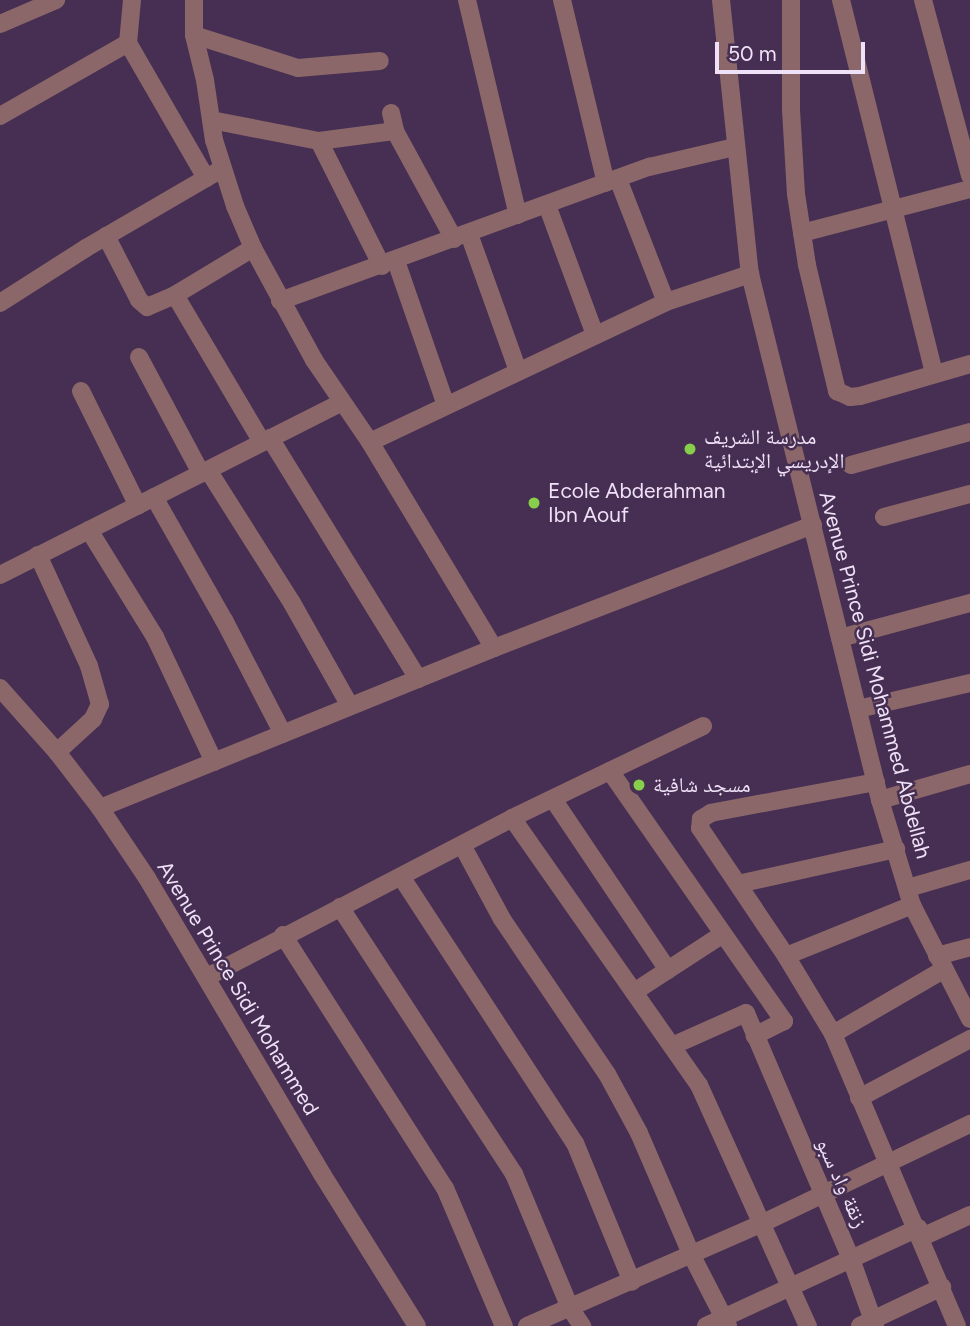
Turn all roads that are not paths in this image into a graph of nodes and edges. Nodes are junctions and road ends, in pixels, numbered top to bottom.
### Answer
1 (56, 0) edge
2 (132, 0) edge
3 (194, 0) edge
4 (467, 0) edge
5 (562, 0) edge
6 (721, 0) edge
7 (791, 0) edge
8 (841, 0) edge
9 (923, 0) edge
10 (0, 24) edge
11 (194, 35) junction
12 (128, 43) junction
13 (380, 61) dead end
14 (0, 116) edge
15 (211, 120) junction
16 (319, 141) junction
17 (735, 147) junction
18 (214, 173) junction
19 (970, 176) edge
20 (612, 181) junction
21 (970, 189) edge
22 (547, 205) junction
23 (892, 209) junction
24 (519, 215) junction
25 (802, 233) junction
26 (106, 236) junction
27 (462, 236) junction
28 (253, 248) junction
29 (389, 263) junction
30 (750, 274) junction
31 (175, 295) junction
32 (280, 301) junction
33 (666, 302) junction
34 (0, 303) edge
35 (595, 335) junction
36 (139, 357) dead end
37 (970, 364) edge
38 (518, 371) junction
39 (934, 373) junction
40 (81, 391) dead end
41 (342, 402) junction
42 (446, 405) junction
43 (970, 432) edge
44 (266, 440) junction
45 (370, 442) junction
46 (851, 465) dead end
47 (204, 471) junction
48 (970, 494) edge
49 (146, 501) junction
50 (884, 517) dead end
51 (813, 525) junction
52 (89, 530) junction
53 (38, 555) junction
54 (0, 575) edge
55 (970, 603) edge
56 (841, 638) junction
57 (494, 648) junction
58 (418, 679) junction
59 (970, 683) edge
60 (0, 688) edge
61 (350, 706) junction
62 (858, 709) junction
63 (703, 726) dead end
64 (283, 734) junction
65 (57, 752) junction
66 (214, 762) junction
67 (610, 771) junction
68 (970, 774) edge
69 (876, 782) junction
70 (552, 799) junction
71 (880, 800) junction
72 (100, 808) junction
73 (512, 818) junction
74 (462, 845) junction
75 (896, 849) junction
76 (970, 870) edge
77 (402, 877) junction
78 (738, 884) junction
79 (910, 897) junction
80 (340, 907) junction
81 (723, 934) junction
82 (283, 935) junction
83 (970, 947) edge
84 (786, 956) junction
85 (940, 963) junction
86 (668, 970) junction
87 (207, 977) junction
88 (634, 992) junction
89 (969, 1016) edge
90 (833, 1034) junction
91 (755, 1036) junction
92 (970, 1039) edge
93 (671, 1046) junction
94 (859, 1098) junction
95 (970, 1124) edge
96 (891, 1163) junction
97 (822, 1195) junction
98 (970, 1215) edge
99 (761, 1224) junction
100 (920, 1232) junction
101 (691, 1254) junction
102 (851, 1259) junction
103 (632, 1282) junction
104 (792, 1286) junction
105 (942, 1287) junction
106 (570, 1308) junction
107 (726, 1322) edge
108 (869, 1324) edge
109 (417, 1326) edge
110 (504, 1326) edge
111 (527, 1326) edge
112 (582, 1326) edge
113 (706, 1326) edge
114 (808, 1326) edge
115 (957, 1326) edge

1 - 10 street
2 - 12 street
3 - 11 street
4 - 24 street
5 - 20 street
6 - 17 street, Avenue Prince Sidi Mohammed Abdellah
7 - 25 street
8 - 23 street
9 - 19 street
11 - 13 street
11 - 15 street
12 - 14 street
12 - 18 street
15 - 16 street
15 - 18 street
16 - 27 street
16 - 29 street
17 - 20 street
17 - 30 street, Avenue Prince Sidi Mohammed Abdellah
18 - 26 street
18 - 28 street
20 - 22 street
20 - 33 street
21 - 23 street
22 - 24 street
22 - 35 street
23 - 25 street
23 - 39 street
24 - 27 street
25 - 39 street
26 - 31 street
26 - 34 street
27 - 29 street
27 - 38 street
28 - 31 street
28 - 32 street
29 - 32 street
29 - 42 street
30 - 33 street
30 - 51 street, Avenue Prince Sidi Mohammed Abdellah
31 - 44 street
32 - 41 street
33 - 35 street
35 - 38 street
36 - 47 street
37 - 39 street
38 - 42 street
40 - 49 street
41 - 44 street
41 - 45 street
42 - 45 street
43 - 46 street
44 - 47 street
44 - 58 street
45 - 57 street
47 - 49 street
47 - 61 street
48 - 50 street
49 - 52 street
49 - 64 street
51 - 56 street, Avenue Prince Sidi Mohammed Abdellah
51 - 57 street
52 - 53 street
52 - 66 street
53 - 54 street
53 - 65 street
55 - 56 street
56 - 62 street, Avenue Prince Sidi Mohammed Abdellah
57 - 58 street
58 - 61 street
59 - 62 street
60 - 65 street, Avenue Prince Sidi Mohammed
61 - 64 street
62 - 69 street, Avenue Prince Sidi Mohammed Abdellah
63 - 67 street
64 - 66 street
65 - 72 street, Avenue Prince Sidi Mohammed
66 - 72 street
67 - 70 street
67 - 81 street
68 - 71 street
69 - 71 street, Avenue Prince Sidi Mohammed Abdellah
69 - 78 street
70 - 73 street
70 - 86 street
71 - 75 street, Avenue Prince Sidi Mohammed Abdellah
72 - 87 street, Avenue Prince Sidi Mohammed
73 - 74 street
73 - 88 street
74 - 77 street
74 - 101 street
75 - 78 street
75 - 79 street, Avenue Prince Sidi Mohammed Abdellah
76 - 79 street
77 - 80 street
77 - 103 street
78 - 84 street
79 - 84 street
79 - 85 street, Avenue Prince Sidi Mohammed Abdellah
80 - 82 street
80 - 106 street
81 - 86 street
81 - 91 street
82 - 87 street
82 - 110 street
83 - 85 street
84 - 90 street
85 - 89 street, Avenue Prince Sidi Mohammed Abdellah
85 - 90 street
86 - 88 street
87 - 109 street, Avenue Prince Sidi Mohammed
88 - 93 street
90 - 94 street
91 - 93 street
91 - 97 street, زنقة واد سبو
92 - 94 street
93 - 99 street
94 - 96 street
95 - 96 street
96 - 97 street
96 - 100 street
97 - 99 street
97 - 102 street, زنقة واد سبو
98 - 100 street
99 - 101 street
99 - 104 street
100 - 102 street
100 - 105 street
101 - 103 street
101 - 107 street
102 - 104 street
102 - 108 street, زنقة واد سبو
103 - 106 street
104 - 107 street
104 - 114 street
105 - 108 street
105 - 115 street
106 - 111 street
106 - 112 street
107 - 113 street

